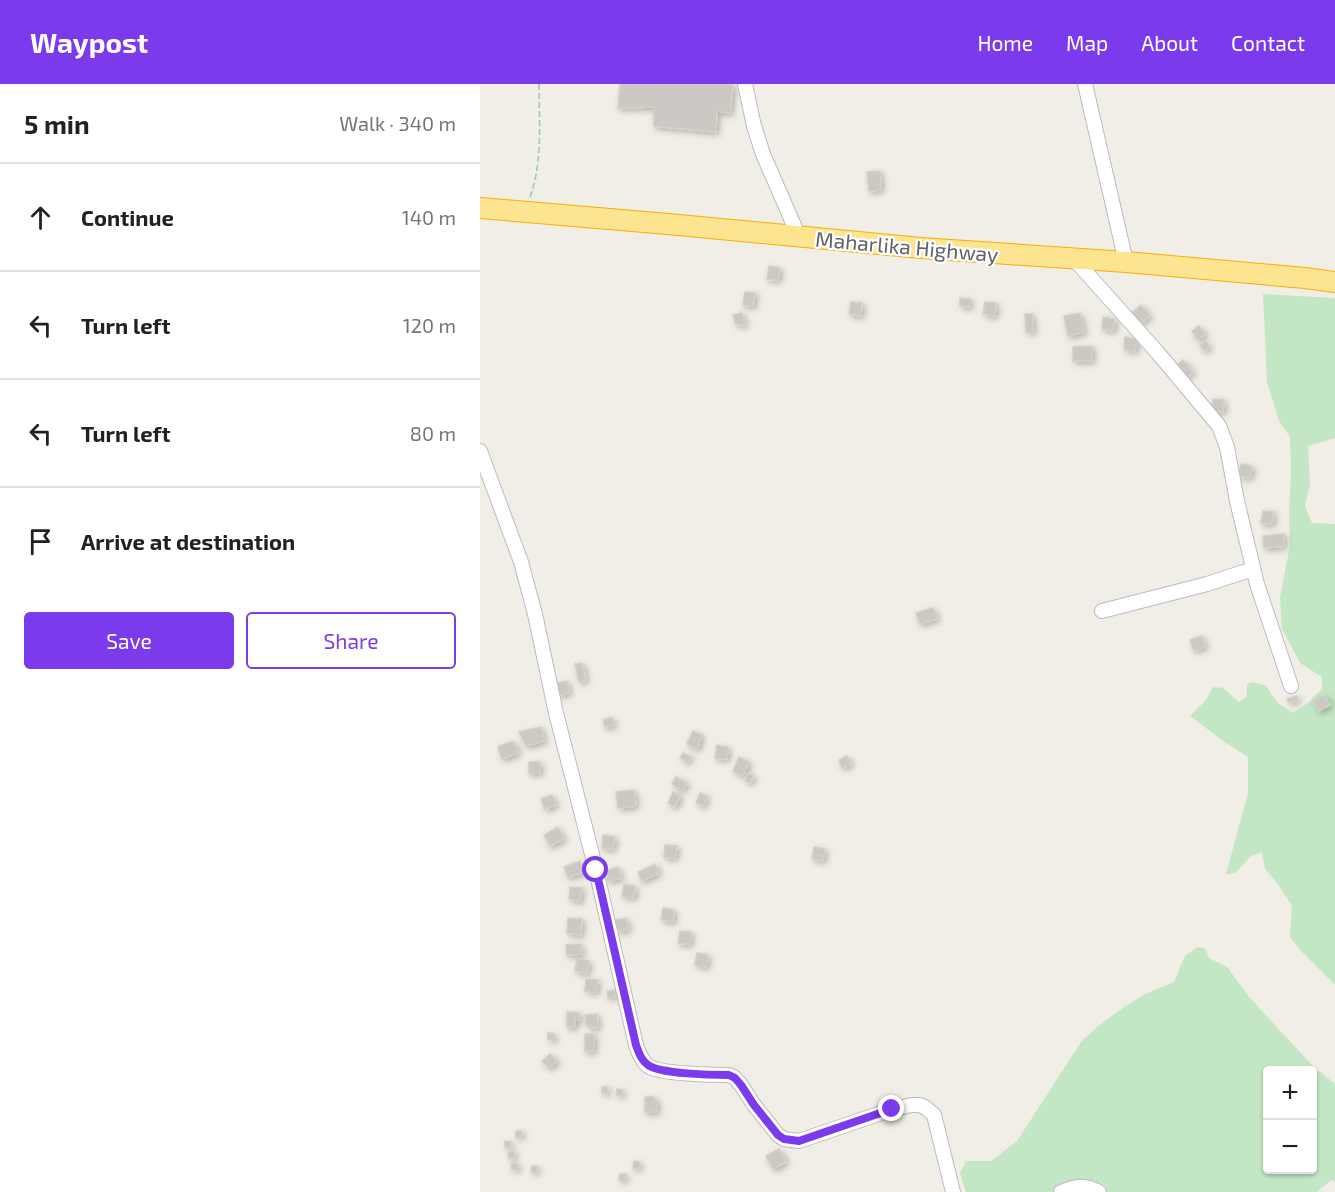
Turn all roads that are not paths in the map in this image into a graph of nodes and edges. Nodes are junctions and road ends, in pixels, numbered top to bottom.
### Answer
1 (746, 84) edge
2 (1086, 84) edge
3 (480, 208) edge
4 (799, 237) junction
5 (1074, 259) junction
6 (1126, 262) junction
7 (1335, 282) edge
8 (480, 451) edge
9 (1253, 569) junction
10 (1102, 611) dead end
11 (1291, 686) dead end
12 (953, 1192) edge
13 (1061, 1192) edge
14 (1099, 1192) edge

1 - 4 street
2 - 6 street
3 - 4 highway, Maharlika Highway
4 - 5 highway, Maharlika Highway
5 - 6 highway, Maharlika Highway
5 - 9 street
6 - 7 highway, Maharlika Highway
8 - 12 street
9 - 10 street
9 - 11 street
13 - 14 street

